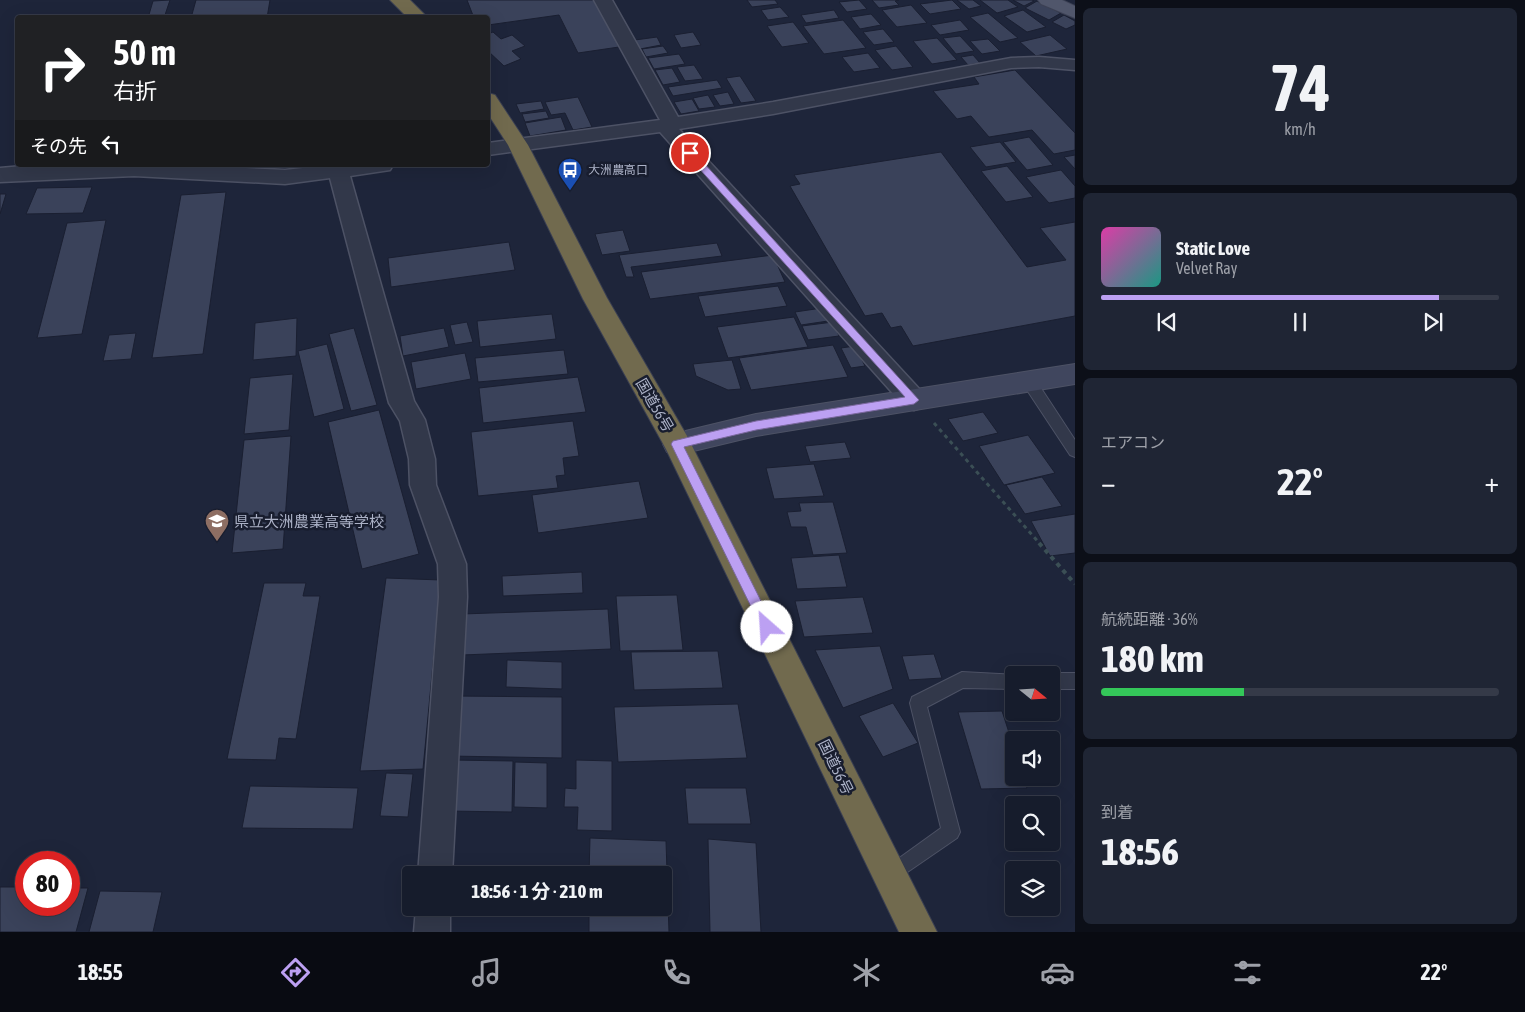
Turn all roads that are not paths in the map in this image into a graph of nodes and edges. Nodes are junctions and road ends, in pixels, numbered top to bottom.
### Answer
1 (399, 0) edge
2 (603, 0) edge
3 (1047, 0) edge
4 (1075, 13) edge
5 (416, 15) edge
6 (1075, 65) edge
7 (490, 101) edge
8 (668, 125) junction
9 (518, 145) junction
10 (490, 149) edge
11 (370, 167) edge
12 (339, 172) junction
13 (0, 175) edge
14 (1075, 374) edge
15 (1030, 383) junction
16 (914, 400) junction
17 (677, 444) junction
18 (1075, 451) edge
19 (1005, 681) edge
20 (1060, 681) edge
21 (1075, 681) edge
22 (436, 866) edge
23 (890, 875) junction
24 (433, 916) edge
25 (432, 932) edge
26 (918, 932) edge

1 - 5 highway
2 - 8 street
3 - 4 main road
6 - 8 street
7 - 9 highway, 国道56号
8 - 9 street
8 - 16 street
9 - 10 street
9 - 17 highway, 国道56号
11 - 12 street
12 - 13 street
12 - 22 street
14 - 15 street
15 - 16 street
15 - 18 lane
16 - 17 street
17 - 23 highway, 国道56号
19 - 23 lane
20 - 21 lane
23 - 26 highway, 国道56号
24 - 25 street

